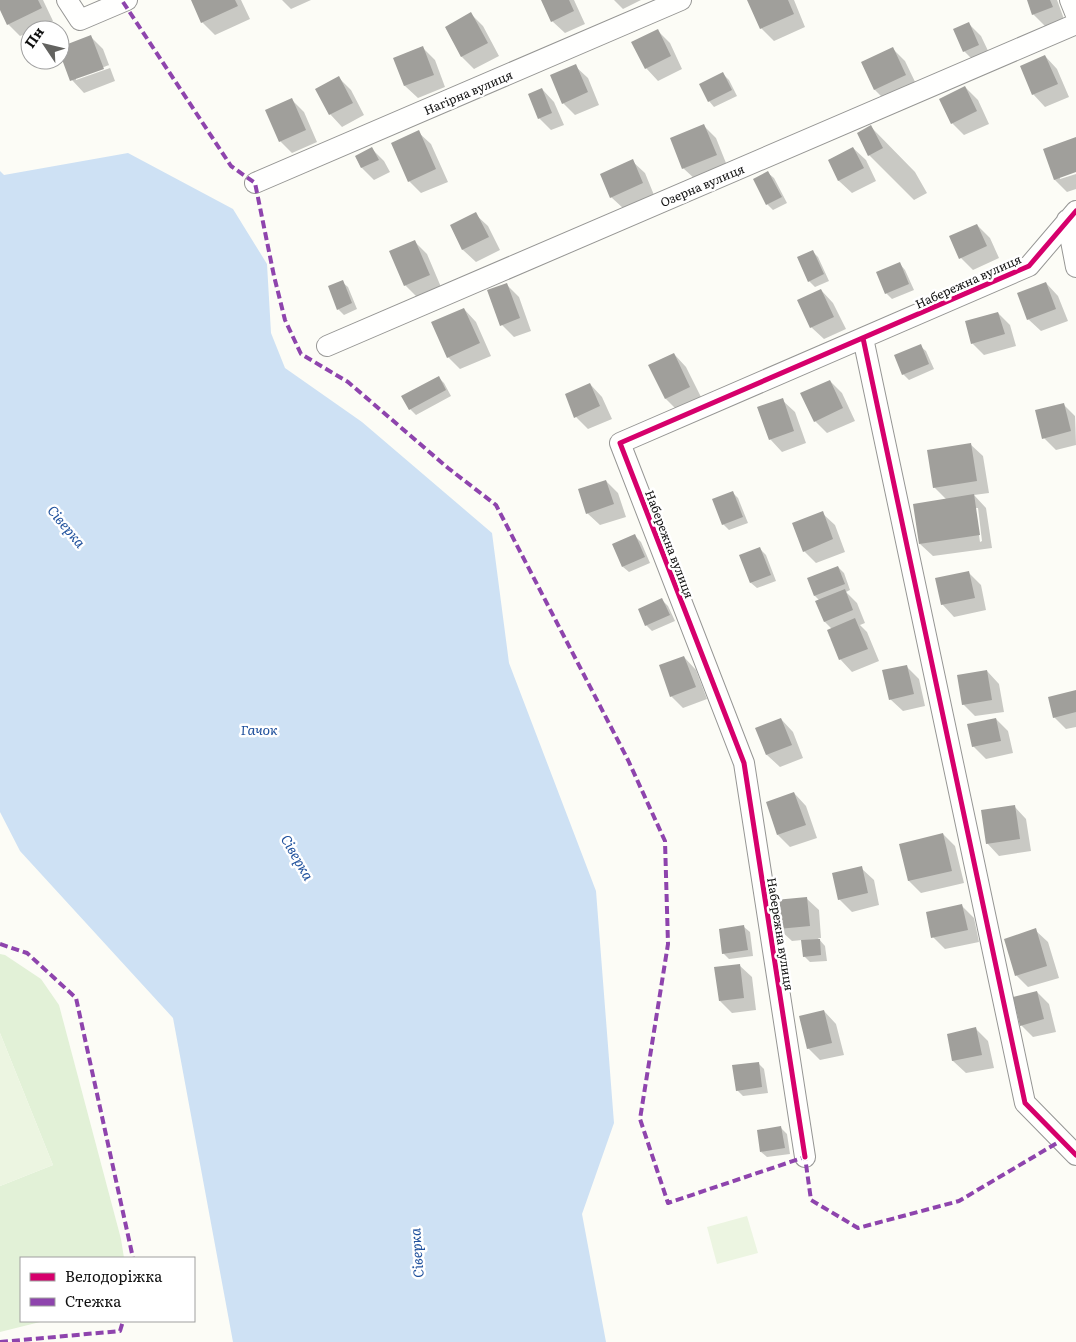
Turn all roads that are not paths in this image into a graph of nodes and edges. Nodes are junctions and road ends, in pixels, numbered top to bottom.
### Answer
1 (67, 0) edge
2 (127, 0) edge
3 (680, 0) edge
4 (1070, 0) edge
5 (1076, 15) edge
6 (1076, 24) edge
7 (255, 183) dead end
8 (1071, 215) edge
9 (1076, 267) edge
10 (863, 338) junction
11 (327, 346) dead end
12 (1076, 1155) edge
13 (806, 1157) dead end

1 - 2 street
3 - 7 street, Нагірна вулиця
4 - 5 street
6 - 11 street, Озерна вулиця
8 - 9 street
8 - 10 street, Набережна вулиця
10 - 12 street
10 - 13 street, Набережна вулиця

